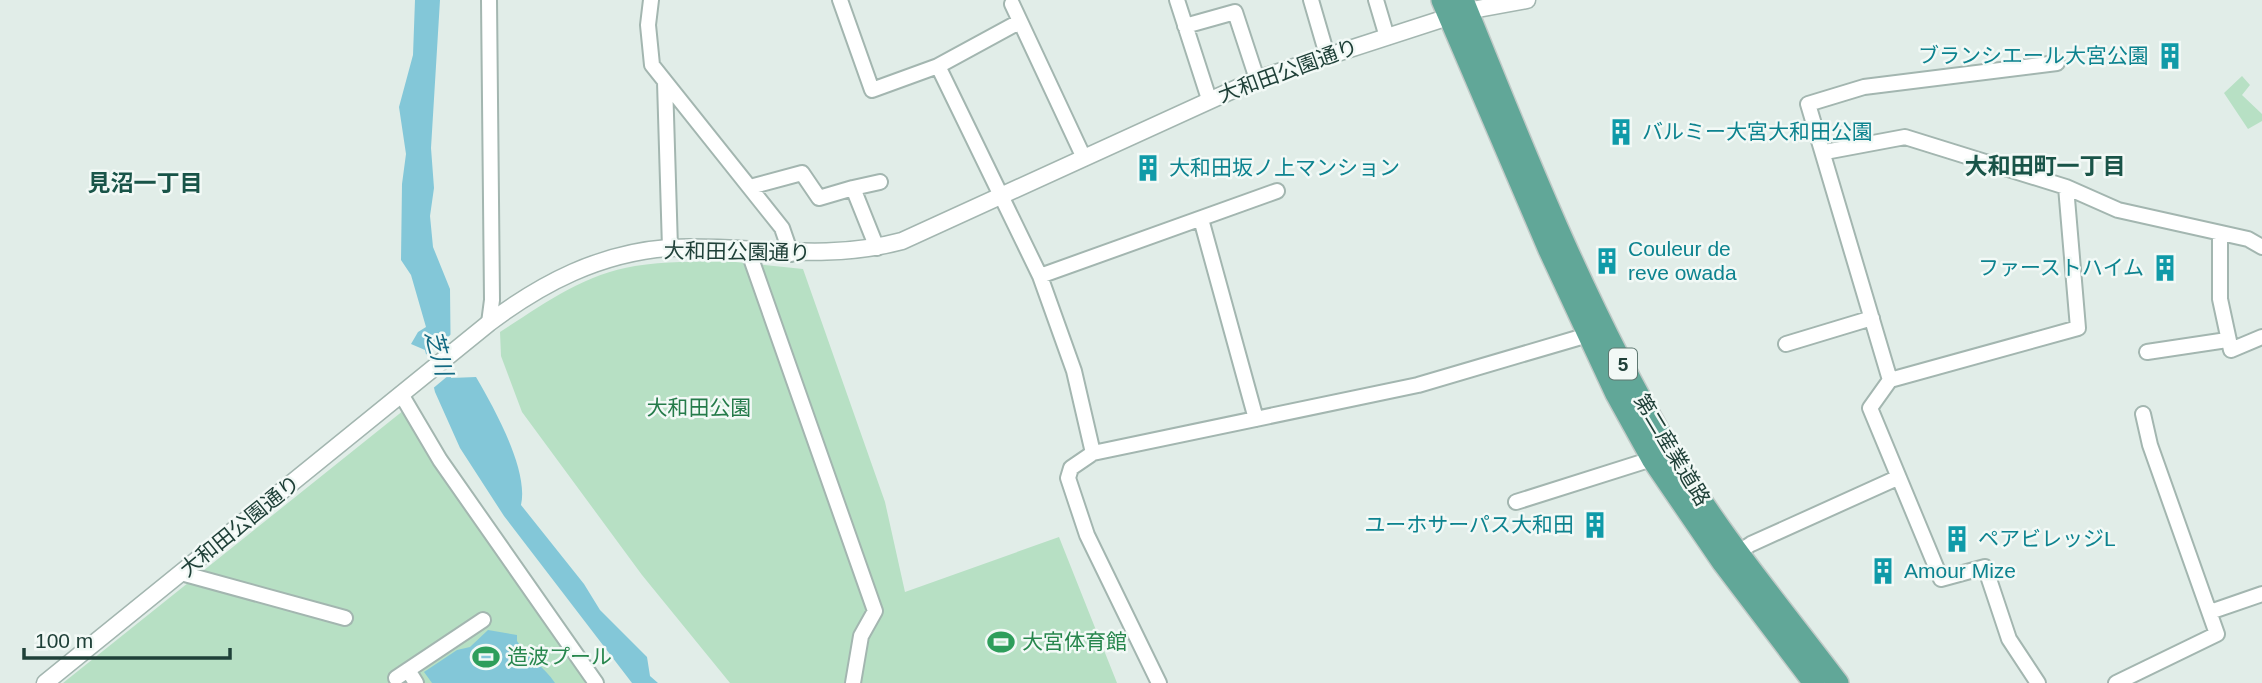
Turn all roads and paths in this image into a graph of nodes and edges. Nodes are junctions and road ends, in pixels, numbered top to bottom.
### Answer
1 (489, 0) edge
2 (651, 0) edge
3 (840, 0) edge
4 (1177, 0) edge
5 (1311, 0) edge
6 (1376, 0) edge
7 (1520, 0) edge
8 (1012, 4) dead end
9 (1455, 7) edge
10 (1019, 22) junction
11 (1185, 26) junction
12 (1387, 37) junction
13 (1327, 55) junction
14 (2057, 63) dead end
15 (939, 66) junction
16 (1257, 79) junction
17 (665, 82) junction
18 (1209, 99) junction
19 (1825, 152) junction
20 (1084, 158) junction
21 (880, 182) dead end
22 (750, 187) junction
23 (2066, 187) junction
24 (853, 188) junction
25 (1277, 191) dead end
26 (1002, 197) junction
27 (1201, 219) junction
28 (2220, 233) junction
29 (2262, 247) edge
30 (670, 248) junction
31 (877, 248) junction
32 (748, 250) junction
33 (791, 254) junction
34 (1040, 276) junction
35 (1872, 318) junction
36 (489, 323) junction
37 (1588, 335) junction
38 (2262, 337) edge
39 (2227, 340) junction
40 (1786, 344) dead end
41 (2147, 352) dead end
42 (1890, 380) junction
43 (405, 390) junction
44 (2143, 414) dead end
45 (1256, 419) junction
46 (1093, 453) junction
47 (1651, 459) junction
48 (1897, 478) junction
49 (1516, 502) dead end
50 (1730, 557) junction
51 (181, 573) junction
52 (2262, 594) edge
53 (2210, 612) junction
54 (345, 618) dead end
55 (483, 620) dead end
56 (45, 683) edge
57 (416, 683) edge
58 (596, 683) edge
59 (853, 683) edge
60 (1159, 683) edge
61 (1814, 683) edge
62 (1838, 683) edge
63 (2038, 683) edge
64 (2116, 683) edge

1 - 36 street
2 - 17 street
3 - 15 street
4 - 11 street
5 - 13 street
6 - 12 street
7 - 9 street, 大和田公園通り
8 - 10 street
9 - 12 street, 大和田公園通り
9 - 37 main road, 第二産業道路 / 5
9 - 50 main road, 第二産業道路 / 5
10 - 15 street
10 - 20 street
11 - 16 street
11 - 18 street
12 - 13 street, 大和田公園通り
13 - 16 street, 大和田公園通り
14 - 19 street
15 - 26 street
16 - 18 street, 大和田公園通り
17 - 22 street
17 - 30 street
18 - 20 street, 大和田公園通り
19 - 23 street
19 - 35 street
20 - 26 street, 大和田公園通り
21 - 24 street
22 - 24 street
22 - 33 street
23 - 28 street
23 - 42 street
24 - 31 street
25 - 27 street
26 - 31 street, 大和田公園通り
26 - 34 street
27 - 34 street
27 - 45 street
28 - 29 street
28 - 39 street
30 - 32 street, 大和田公園通り
30 - 36 street, 大和田公園通り
31 - 33 street, 大和田公園通り
32 - 33 street, 大和田公園通り
32 - 59 street
34 - 46 street
35 - 40 street
35 - 42 street
36 - 43 street, 大和田公園通り
37 - 45 street
37 - 47 main road, 第二産業道路 / 5
38 - 39 street
39 - 41 street
42 - 48 street
43 - 51 street, 大和田公園通り
43 - 58 street
44 - 53 street
45 - 46 street
46 - 60 street
47 - 49 street
47 - 50 main road, 第二産業道路 / 5
48 - 50 street
48 - 63 street
50 - 61 main road, 第二産業道路 / 5
50 - 62 main road, 第二産業道路 / 5
51 - 54 street
51 - 56 street, 大和田公園通り
52 - 53 street
53 - 64 street
55 - 57 street

